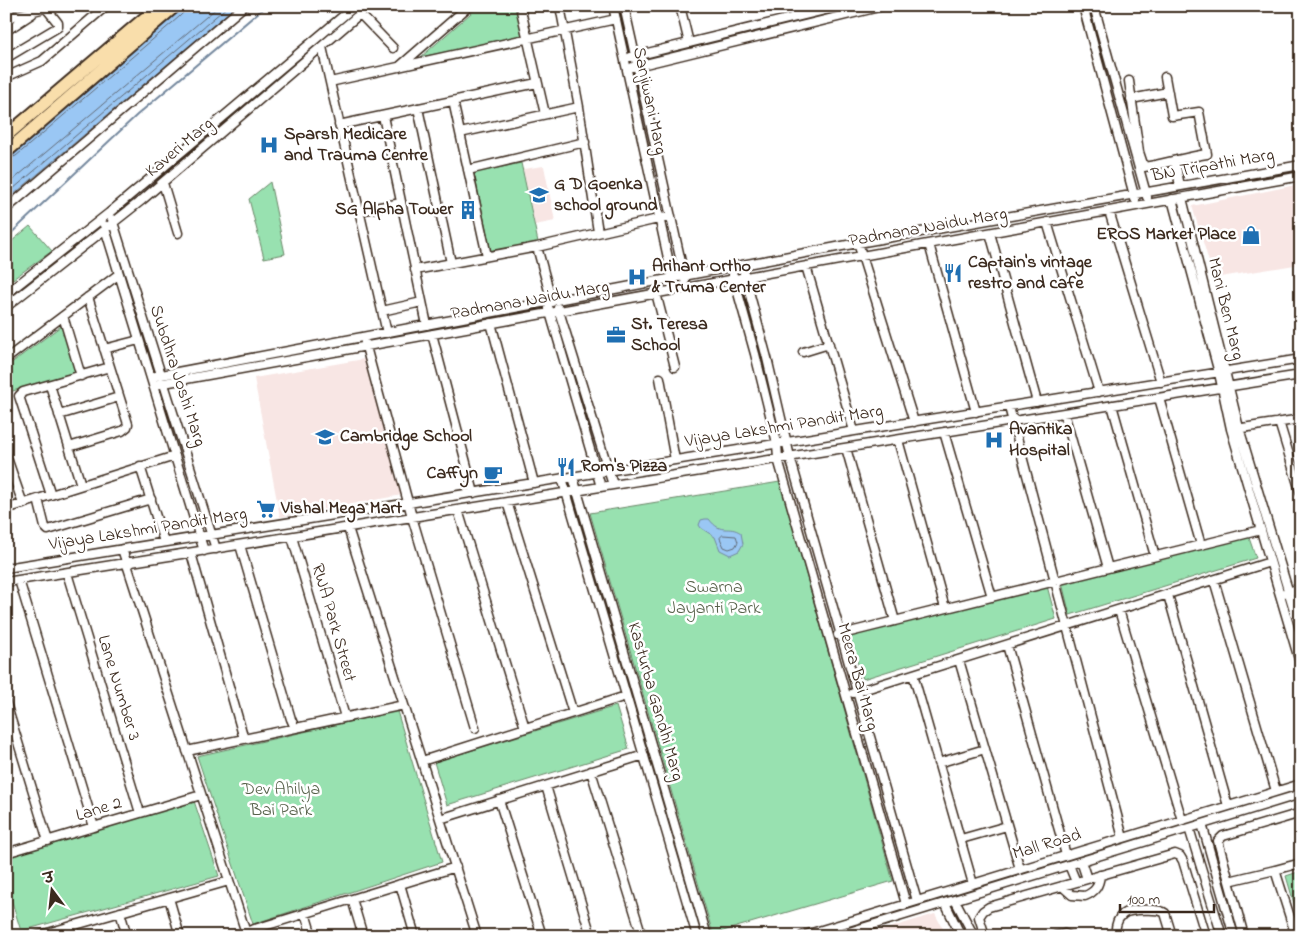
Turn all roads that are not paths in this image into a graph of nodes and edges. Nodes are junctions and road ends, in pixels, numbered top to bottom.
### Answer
1 (7, 6) edge
2 (106, 6) edge
3 (158, 6) edge
4 (175, 6) edge
5 (244, 6) edge
6 (354, 6) edge
7 (370, 6) edge
8 (469, 6) edge
9 (520, 6) edge
10 (560, 6) edge
11 (613, 6) edge
12 (624, 6) edge
13 (680, 6) edge
14 (794, 6) edge
15 (841, 6) edge
16 (883, 6) edge
17 (1083, 6) edge
18 (1094, 6) edge
19 (46, 8) edge
20 (360, 14) junction
21 (796, 17) junction
22 (8, 18) edge
23 (616, 19) junction
24 (6, 31) edge
25 (566, 31) junction
26 (527, 39) junction
27 (689, 43) junction
28 (322, 47) junction
29 (393, 48) dead end
30 (635, 56) junction
31 (6, 58) edge
32 (624, 59) junction
33 (637, 66) junction
34 (397, 68) junction
35 (626, 68) junction
36 (6, 77) edge
37 (1165, 77) dead end
38 (1129, 81) dead end
39 (330, 82) junction
40 (537, 83) junction
41 (1168, 92) junction
42 (1131, 100) junction
43 (454, 101) junction
44 (579, 107) junction
45 (418, 108) junction
46 (1133, 112) junction
47 (545, 114) junction
48 (1124, 114) junction
49 (382, 116) junction
50 (340, 125) junction
51 (460, 133) junction
52 (6, 136) edge
53 (585, 142) junction
54 (6, 152) edge
55 (1175, 161) junction
56 (1301, 165) edge
57 (468, 170) junction
58 (1301, 176) edge
59 (163, 183) junction
60 (1180, 186) junction
61 (1145, 192) junction
62 (1134, 194) junction
63 (1182, 198) junction
64 (1172, 199) junction
65 (401, 203) junction
66 (1148, 204) junction
67 (1136, 206) junction
68 (6, 209) edge
69 (359, 211) junction
70 (1109, 211) junction
71 (109, 213) junction
72 (671, 216) junction
73 (101, 219) junction
74 (659, 219) junction
75 (1047, 222) junction
76 (113, 223) junction
77 (105, 229) junction
78 (598, 232) junction
79 (990, 232) junction
80 (178, 233) dead end
81 (858, 243) junction
82 (929, 244) junction
83 (537, 247) junction
84 (487, 256) junction
85 (863, 256) junction
86 (451, 263) junction
87 (742, 266) junction
88 (806, 266) junction
89 (731, 268) junction
90 (415, 270) junction
91 (119, 274) junction
92 (685, 277) junction
93 (745, 277) junction
94 (672, 279) junction
95 (734, 279) junction
96 (687, 288) junction
97 (675, 290) junction
98 (6, 294) edge
99 (656, 294) junction
100 (88, 297) junction
101 (422, 302) junction
102 (552, 302) junction
103 (6, 307) edge
104 (382, 311) junction
105 (560, 311) junction
106 (550, 313) junction
107 (63, 316) junction
108 (491, 323) junction
109 (427, 326) junction
110 (387, 333) junction
111 (432, 334) junction
112 (363, 337) junction
113 (139, 340) junction
114 (829, 344) junction
115 (366, 346) junction
116 (104, 349) junction
117 (803, 352) dead end
118 (6, 358) edge
119 (1301, 359) edge
120 (110, 367) junction
121 (675, 367) dead end
122 (1222, 372) junction
123 (1301, 375) edge
124 (81, 376) junction
125 (660, 378) dead end
126 (163, 379) junction
127 (152, 381) junction
128 (1161, 382) junction
129 (50, 386) junction
130 (1225, 386) junction
131 (1099, 392) junction
132 (119, 397) junction
133 (1159, 398) junction
134 (1037, 402) junction
135 (1112, 405) junction
136 (1009, 407) junction
137 (976, 412) junction
138 (1064, 413) junction
139 (59, 415) junction
140 (1301, 419) edge
141 (1012, 421) junction
142 (914, 422) junction
143 (1279, 422) junction
144 (1239, 428) junction
145 (1231, 429) junction
146 (854, 432) junction
147 (944, 432) junction
148 (898, 440) junction
149 (787, 442) junction
150 (777, 444) junction
151 (69, 447) junction
152 (846, 448) junction
153 (6, 455) edge
154 (175, 456) junction
155 (790, 457) junction
156 (778, 459) junction
157 (675, 460) junction
158 (140, 466) junction
159 (9, 471) edge
160 (609, 471) junction
161 (597, 473) junction
162 (573, 477) junction
163 (562, 478) junction
164 (534, 483) junction
165 (81, 485) junction
166 (613, 485) junction
167 (601, 487) junction
168 (577, 491) junction
169 (1300, 491) edge
170 (474, 492) junction
171 (566, 493) junction
172 (51, 495) junction
173 (38, 499) junction
174 (150, 499) junction
175 (507, 502) junction
176 (408, 503) junction
177 (23, 504) junction
178 (6, 509) edge
179 (458, 510) junction
180 (412, 517) junction
181 (348, 528) junction
182 (1261, 530) junction
183 (212, 535) junction
184 (200, 536) junction
185 (292, 536) junction
186 (164, 542) junction
187 (240, 545) junction
188 (1201, 545) junction
189 (122, 549) junction
190 (216, 549) junction
191 (204, 551) junction
192 (191, 553) junction
193 (1155, 556) junction
194 (1270, 562) junction
195 (127, 563) junction
196 (6, 568) edge
197 (1108, 568) junction
198 (66, 573) junction
199 (19, 580) junction
200 (1214, 580) junction
201 (1055, 581) junction
202 (6, 582) edge
203 (1301, 588) edge
204 (1288, 592) junction
205 (1168, 594) junction
206 (1280, 594) junction
207 (992, 597) junction
208 (945, 608) junction
209 (1119, 610) junction
210 (895, 621) junction
211 (1067, 626) junction
212 (1301, 633) edge
213 (841, 634) junction
214 (830, 637) junction
215 (1007, 645) junction
216 (959, 660) junction
217 (1301, 666) edge
218 (913, 674) junction
219 (857, 692) junction
220 (846, 695) junction
221 (626, 696) junction
222 (6, 703) edge
223 (404, 705) junction
224 (642, 712) junction
225 (573, 713) junction
226 (632, 715) junction
227 (345, 717) junction
228 (295, 728) junction
229 (475, 728) dead end
230 (525, 728) junction
231 (244, 739) junction
232 (985, 749) junction
233 (187, 751) junction
234 (644, 755) junction
235 (422, 761) junction
236 (938, 763) junction
237 (591, 771) junction
238 (1301, 784) edge
239 (546, 786) junction
240 (1276, 791) junction
241 (1301, 794) edge
242 (201, 795) junction
243 (499, 800) junction
244 (1228, 806) junction
245 (140, 813) junction
246 (1301, 813) edge
247 (440, 819) junction
248 (1182, 820) junction
249 (1202, 824) junction
250 (1007, 826) junction
251 (94, 827) junction
252 (1189, 828) junction
253 (1123, 838) junction
254 (961, 840) junction
255 (48, 841) junction
256 (6, 853) edge
257 (1066, 855) junction
258 (1081, 861) junction
259 (1301, 863) edge
260 (1070, 865) junction
261 (456, 867) junction
262 (1020, 869) junction
263 (1275, 870) junction
264 (1100, 875) junction
265 (1087, 879) junction
266 (229, 881) junction
267 (1229, 881) junction
268 (1076, 882) junction
269 (400, 884) junction
270 (973, 884) junction
271 (1062, 886) junction
272 (168, 898) junction
273 (352, 899) junction
274 (955, 900) junction
275 (917, 901) junction
276 (945, 903) junction
277 (906, 904) junction
278 (120, 912) junction
279 (305, 913) junction
280 (73, 926) junction
281 (6, 929) edge
282 (246, 934) edge
283 (8, 936) edge
284 (37, 936) edge
285 (76, 936) edge
286 (127, 936) edge
287 (180, 936) edge
288 (312, 936) edge
289 (363, 936) edge
290 (415, 936) edge
291 (477, 936) edge
292 (542, 936) edge
293 (591, 936) edge
294 (642, 936) edge
295 (697, 936) edge
296 (707, 936) edge
297 (802, 936) edge
298 (836, 936) edge
299 (961, 936) edge
300 (974, 936) edge
301 (985, 936) edge
302 (1055, 936) edge
303 (1070, 936) edge
304 (1116, 936) edge
305 (1172, 936) edge
306 (1206, 936) edge
307 (1222, 936) edge
308 (1234, 936) edge
309 (1244, 936) edge
310 (1296, 936) edge

1 - 22 street
2 - 36 street
3 - 52 highway
4 - 54 highway
5 - 68 street
6 - 71 street, Kaveri Marg
7 - 20 street, Kaveri Marg
8 - 34 street
9 - 26 street
10 - 25 street
11 - 23 street, Sanjiwani Marg
12 - 30 street, Sanjiwani Marg
13 - 27 street
14 - 21 street
15 - 21 street
16 - 33 street
17 - 62 street
18 - 48 street, BN Tripathi Marg
19 - 22 street
19 - 24 street
19 - 31 street
20 - 28 street, Kaveri Marg
20 - 29 street
21 - 27 street
23 - 25 street
23 - 32 street, Sanjiwani Marg
25 - 26 street
25 - 44 street
26 - 34 street
26 - 40 street
27 - 30 street
28 - 39 street
28 - 59 street, Kaveri Marg
30 - 32 street
30 - 33 street, Sanjiwani Marg
32 - 35 street, Sanjiwani Marg
33 - 35 street
33 - 72 street, Sanjiwani Marg
34 - 39 street
35 - 74 street, Sanjiwani Marg
37 - 41 street
38 - 42 street
39 - 50 street
40 - 43 street
40 - 47 street
41 - 42 street
41 - 55 street
42 - 46 street
43 - 45 street
43 - 51 street
44 - 47 street
44 - 53 street
45 - 49 street
45 - 86 street
46 - 48 street
46 - 55 street
47 - 51 street
48 - 61 street, BN Tripathi Marg
49 - 50 street
49 - 65 street
50 - 69 street
51 - 57 street
53 - 57 street
53 - 78 street
55 - 60 street
56 - 60 street, BN Tripathi Marg
57 - 84 street
58 - 63 street, BN Tripathi Marg
59 - 76 street, Kaveri Marg
59 - 80 street
60 - 61 street, BN Tripathi Marg
61 - 62 street, Padmana Naidu Marg
61 - 66 street, BN Tripathi Marg
62 - 67 street
62 - 81 street, Padmana Naidu Marg
63 - 64 street, BN Tripathi Marg
63 - 122 street, Mani Ben Marg
64 - 66 street, BN Tripathi Marg
64 - 122 street
65 - 69 street
65 - 90 street
66 - 67 street, Padmana Naidu Marg
67 - 70 street, Padmana Naidu Marg
69 - 104 street
70 - 75 street, Padmana Naidu Marg
70 - 128 street
71 - 73 street, Kaveri Marg
71 - 76 street, Subdhra Joshi Marg
72 - 74 street
72 - 92 street, Sanjiwani Marg
73 - 77 street, Subdhra Joshi Marg
73 - 98 street, Kaveri Marg
74 - 78 street
74 - 94 street, Sanjiwani Marg
75 - 79 street, Padmana Naidu Marg
75 - 131 street
76 - 77 street, Kaveri Marg
76 - 126 street, Subdhra Joshi Marg
77 - 91 street, Subdhra Joshi Marg
77 - 103 street, Kaveri Marg
78 - 83 street
79 - 82 street, Padmana Naidu Marg
79 - 134 street
81 - 85 street
81 - 87 street, Padmana Naidu Marg
82 - 85 street, Padmana Naidu Marg
82 - 137 street
83 - 84 street
83 - 102 street
84 - 86 street
85 - 88 street, Padmana Naidu Marg
85 - 142 street
86 - 90 street
87 - 89 street, Padmana Naidu Marg
87 - 93 street, Meera Bai Marg
88 - 93 street, Padmana Naidu Marg
88 - 114 street
89 - 92 street, Padmana Naidu Marg
89 - 95 street, Meera Bai Marg
90 - 101 street
91 - 100 street
91 - 113 street, Subdhra Joshi Marg
92 - 94 street, Padmana Naidu Marg
92 - 96 street, Sanjiwani Marg
93 - 95 street, Padmana Naidu Marg
93 - 149 street, Meera Bai Marg
94 - 97 street, Sanjiwani Marg
94 - 102 street, Padmana Naidu Marg
95 - 96 street, Padmana Naidu Marg
95 - 150 street, Meera Bai Marg
96 - 97 street, Padmana Naidu Marg
97 - 99 street, Padmana Naidu Marg
99 - 105 street, Padmana Naidu Marg
99 - 121 street
100 - 107 street
100 - 116 street
101 - 104 street
101 - 109 street
102 - 105 street
102 - 106 street
102 - 109 street, Padmana Naidu Marg
104 - 110 street
105 - 106 street, Padmana Naidu Marg
105 - 160 street
106 - 108 street, Padmana Naidu Marg
106 - 161 street
107 - 118 street
107 - 124 street
108 - 111 street, Padmana Naidu Marg
108 - 164 street
109 - 110 street, Padmana Naidu Marg
110 - 112 street, Padmana Naidu Marg
111 - 115 street, Padmana Naidu Marg
111 - 170 street
112 - 115 street
112 - 126 street, Padmana Naidu Marg
113 - 116 street
113 - 127 street, Subdhra Joshi Marg
114 - 117 street
114 - 146 street
115 - 126 street, Padmana Naidu Marg
115 - 176 street
116 - 120 street
119 - 122 street, Vijaya Lakshmi Pandit Marg
120 - 124 street
120 - 132 street
122 - 128 street, Vijaya Lakshmi Pandit Marg
122 - 130 street, Mani Ben Marg
123 - 130 street, Vijaya Lakshmi Pandit Marg
124 - 129 street
125 - 157 street
126 - 127 street, Padmana Naidu Marg
126 - 183 street, Subdhra Joshi Marg
127 - 154 street, Subdhra Joshi Marg
128 - 131 street, Vijaya Lakshmi Pandit Marg
129 - 139 street
129 - 172 street
130 - 133 street, Vijaya Lakshmi Pandit Marg
130 - 144 street, Mani Ben Marg
130 - 145 street, Mani Ben Marg
131 - 134 street, Vijaya Lakshmi Pandit Marg
132 - 139 street
132 - 151 street
133 - 135 street, Vijaya Lakshmi Pandit Marg
133 - 188 street
134 - 136 street, Vijaya Lakshmi Pandit Marg
135 - 138 street, Vijaya Lakshmi Pandit Marg
135 - 193 street
136 - 137 street, Vijaya Lakshmi Pandit Marg
136 - 141 street
137 - 142 street, Vijaya Lakshmi Pandit Marg
138 - 141 street, Vijaya Lakshmi Pandit Marg
138 - 197 street
139 - 151 street
140 - 143 street
141 - 147 street, Vijaya Lakshmi Pandit Marg
141 - 201 street
142 - 146 street, Vijaya Lakshmi Pandit Marg
143 - 144 street
143 - 169 street
144 - 145 street
144 - 204 street, Mani Ben Marg
145 - 182 street, Mani Ben Marg
146 - 149 street, Vijaya Lakshmi Pandit Marg
147 - 148 street, Vijaya Lakshmi Pandit Marg
147 - 207 street
148 - 152 street, Vijaya Lakshmi Pandit Marg
148 - 208 street
149 - 150 street, Vijaya Lakshmi Pandit Marg
149 - 155 street, Meera Bai Marg
150 - 156 street, Meera Bai Marg
150 - 157 street, Vijaya Lakshmi Pandit Marg
151 - 165 street
152 - 155 street, Vijaya Lakshmi Pandit Marg
152 - 210 street
153 - 159 street
154 - 158 street
154 - 184 street, Subdhra Joshi Marg
155 - 156 street, Vijaya Lakshmi Pandit Marg
155 - 213 street, Meera Bai Marg
156 - 166 street, Vijaya Lakshmi Pandit Marg
156 - 214 street, Meera Bai Marg
157 - 160 street, Vijaya Lakshmi Pandit Marg
158 - 165 street
158 - 174 street
159 - 177 street
160 - 161 street, Vijaya Lakshmi Pandit Marg
160 - 166 street
161 - 162 street, Vijaya Lakshmi Pandit Marg
161 - 167 street
162 - 163 street, Vijaya Lakshmi Pandit Marg
162 - 168 street, Kasturba Gandhi Marg
163 - 164 street, Vijaya Lakshmi Pandit Marg
163 - 171 street, Kasturba Gandhi Marg
164 - 170 street, Vijaya Lakshmi Pandit Marg
165 - 172 street
166 - 167 street, Vijaya Lakshmi Pandit Marg
167 - 168 street, Vijaya Lakshmi Pandit Marg
168 - 171 street, Vijaya Lakshmi Pandit Marg
168 - 224 street, Kasturba Gandhi Marg
170 - 176 street, Vijaya Lakshmi Pandit Marg
171 - 175 street, Vijaya Lakshmi Pandit Marg
171 - 221 street, Kasturba Gandhi Marg
172 - 173 street
173 - 174 street
173 - 177 street
174 - 186 street
175 - 179 street, Vijaya Lakshmi Pandit Marg
175 - 225 street
176 - 180 street
176 - 183 street, Vijaya Lakshmi Pandit Marg
177 - 178 street
179 - 180 street, Vijaya Lakshmi Pandit Marg
179 - 230 street
180 - 181 street, Vijaya Lakshmi Pandit Marg
180 - 229 street
181 - 185 street, Vijaya Lakshmi Pandit Marg
181 - 223 street
182 - 188 street
182 - 194 street, Mani Ben Marg
183 - 184 street, Vijaya Lakshmi Pandit Marg
183 - 190 street, Subdhra Joshi Marg
184 - 186 street, Vijaya Lakshmi Pandit Marg
184 - 191 street, Subdhra Joshi Marg
185 - 187 street, Vijaya Lakshmi Pandit Marg
185 - 227 street, RWA Park Street
186 - 189 street, Vijaya Lakshmi Pandit Marg
187 - 190 street, Vijaya Lakshmi Pandit Marg
187 - 228 street
188 - 193 street
189 - 195 street
189 - 196 street, Vijaya Lakshmi Pandit Marg
190 - 191 street, Vijaya Lakshmi Pandit Marg
191 - 192 street, Vijaya Lakshmi Pandit Marg
192 - 195 street, Vijaya Lakshmi Pandit Marg
192 - 231 street
193 - 197 street
194 - 200 street
194 - 206 street, Mani Ben Marg
195 - 198 street, Vijaya Lakshmi Pandit Marg
195 - 233 street
197 - 201 street
198 - 199 street, Vijaya Lakshmi Pandit Marg
198 - 245 street, Lane Number 3
199 - 202 street, Vijaya Lakshmi Pandit Marg
199 - 251 street
200 - 205 street
200 - 240 street
201 - 207 street
201 - 211 street
203 - 204 street
204 - 206 street
204 - 212 street, Mani Ben Marg
205 - 209 street
205 - 244 street
206 - 217 street, Mani Ben Marg
207 - 208 street
208 - 210 street
209 - 211 street
209 - 248 street
210 - 213 street
211 - 215 street
211 - 253 street
213 - 214 street
213 - 219 street, Meera Bai Marg
214 - 220 street, Meera Bai Marg
215 - 216 street
215 - 257 street
216 - 218 street
216 - 232 street
218 - 219 street
218 - 236 street
219 - 220 street
219 - 275 street, Meera Bai Marg
220 - 277 street, Meera Bai Marg
221 - 225 street
221 - 226 street, Kasturba Gandhi Marg
222 - 255 street
223 - 227 street
223 - 235 street
224 - 226 street
224 - 296 street, Kasturba Gandhi Marg
225 - 230 street
226 - 234 street, Kasturba Gandhi Marg
227 - 228 street
228 - 231 street
230 - 235 street
231 - 233 street
232 - 236 street
232 - 250 street
233 - 242 street
234 - 237 street
234 - 295 street, Kasturba Gandhi Marg
235 - 247 street
236 - 254 street
237 - 239 street
237 - 294 street
238 - 240 street, Mall Road
239 - 243 street
239 - 293 street
240 - 244 street, Mall Road
241 - 249 street, Mall Road
242 - 245 street, Lane 2
242 - 266 street
243 - 247 street
243 - 292 street
244 - 248 street, Mall Road
245 - 251 street, Lane 2
246 - 267 street
247 - 261 street
248 - 253 street, Mall Road
249 - 252 street, Mall Road
249 - 308 street
250 - 254 street
250 - 262 street
251 - 255 street, Lane 2
252 - 258 street, Mall Road
252 - 307 street
253 - 257 street, Mall Road
254 - 270 street
255 - 256 street, Lane 2
257 - 262 street, Mall Road
258 - 260 street, Mall Road
258 - 265 street
259 - 263 street
260 - 268 street
260 - 274 street, Mall Road
261 - 269 street
261 - 291 street
262 - 270 street, Mall Road
263 - 267 street
263 - 310 street
264 - 265 street
264 - 271 street
264 - 306 street
265 - 268 street
266 - 272 street
266 - 282 street
267 - 309 street
268 - 271 street
269 - 273 street
269 - 290 street
270 - 275 street, Mall Road
271 - 301 street
272 - 278 street
272 - 287 street
273 - 279 street
273 - 289 street
274 - 276 street, Mall Road
274 - 300 street
275 - 277 street, Mall Road
276 - 298 street, Mall Road
276 - 299 street
277 - 297 street, Mall Road
278 - 280 street
278 - 286 street
279 - 282 street
279 - 288 street
280 - 284 street
280 - 285 street
281 - 283 street
302 - 303 street
304 - 305 street

